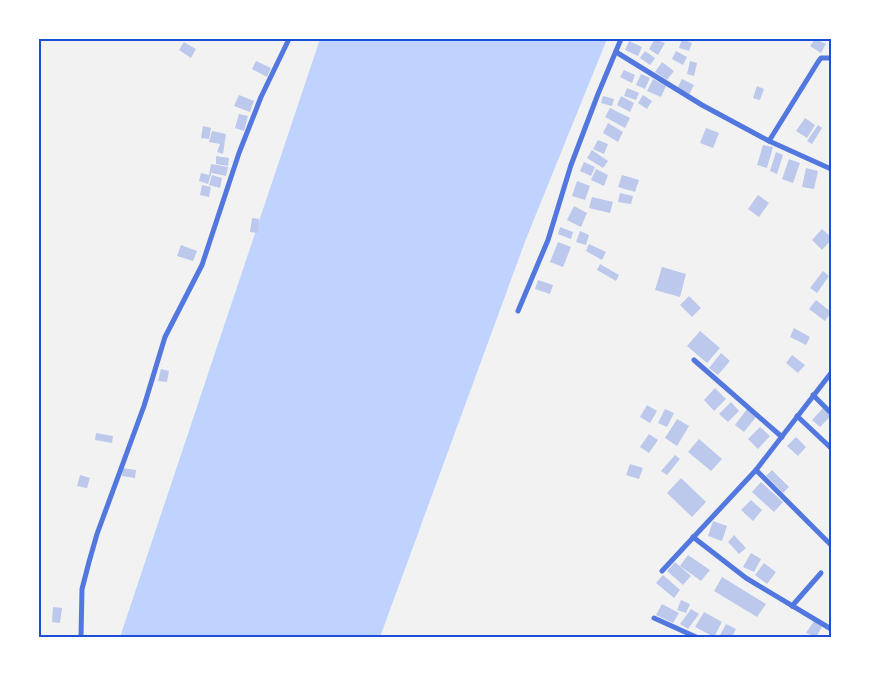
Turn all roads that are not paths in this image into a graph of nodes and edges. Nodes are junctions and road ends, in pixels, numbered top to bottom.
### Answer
1 (289, 39) edge
2 (621, 39) edge
3 (616, 52) junction
4 (831, 58) edge
5 (769, 141) junction
6 (831, 169) edge
7 (518, 311) dead end
8 (694, 360) dead end
9 (831, 373) edge
10 (813, 395) junction
11 (831, 413) edge
12 (797, 416) junction
13 (782, 437) junction
14 (831, 448) edge
15 (756, 470) junction
16 (693, 537) junction
17 (831, 544) edge
18 (662, 571) dead end
19 (821, 573) dead end
20 (792, 606) junction
21 (654, 618) dead end
22 (831, 629) edge
23 (81, 637) edge
24 (696, 637) edge

1 - 23 street
2 - 3 street
3 - 5 street
3 - 7 street
4 - 5 street
5 - 6 street
8 - 13 street
9 - 10 street
10 - 11 street
10 - 12 street
12 - 13 street
12 - 14 street
13 - 15 street
15 - 16 street
15 - 17 street
16 - 18 street
16 - 20 street
19 - 20 street
20 - 22 street
21 - 24 street

